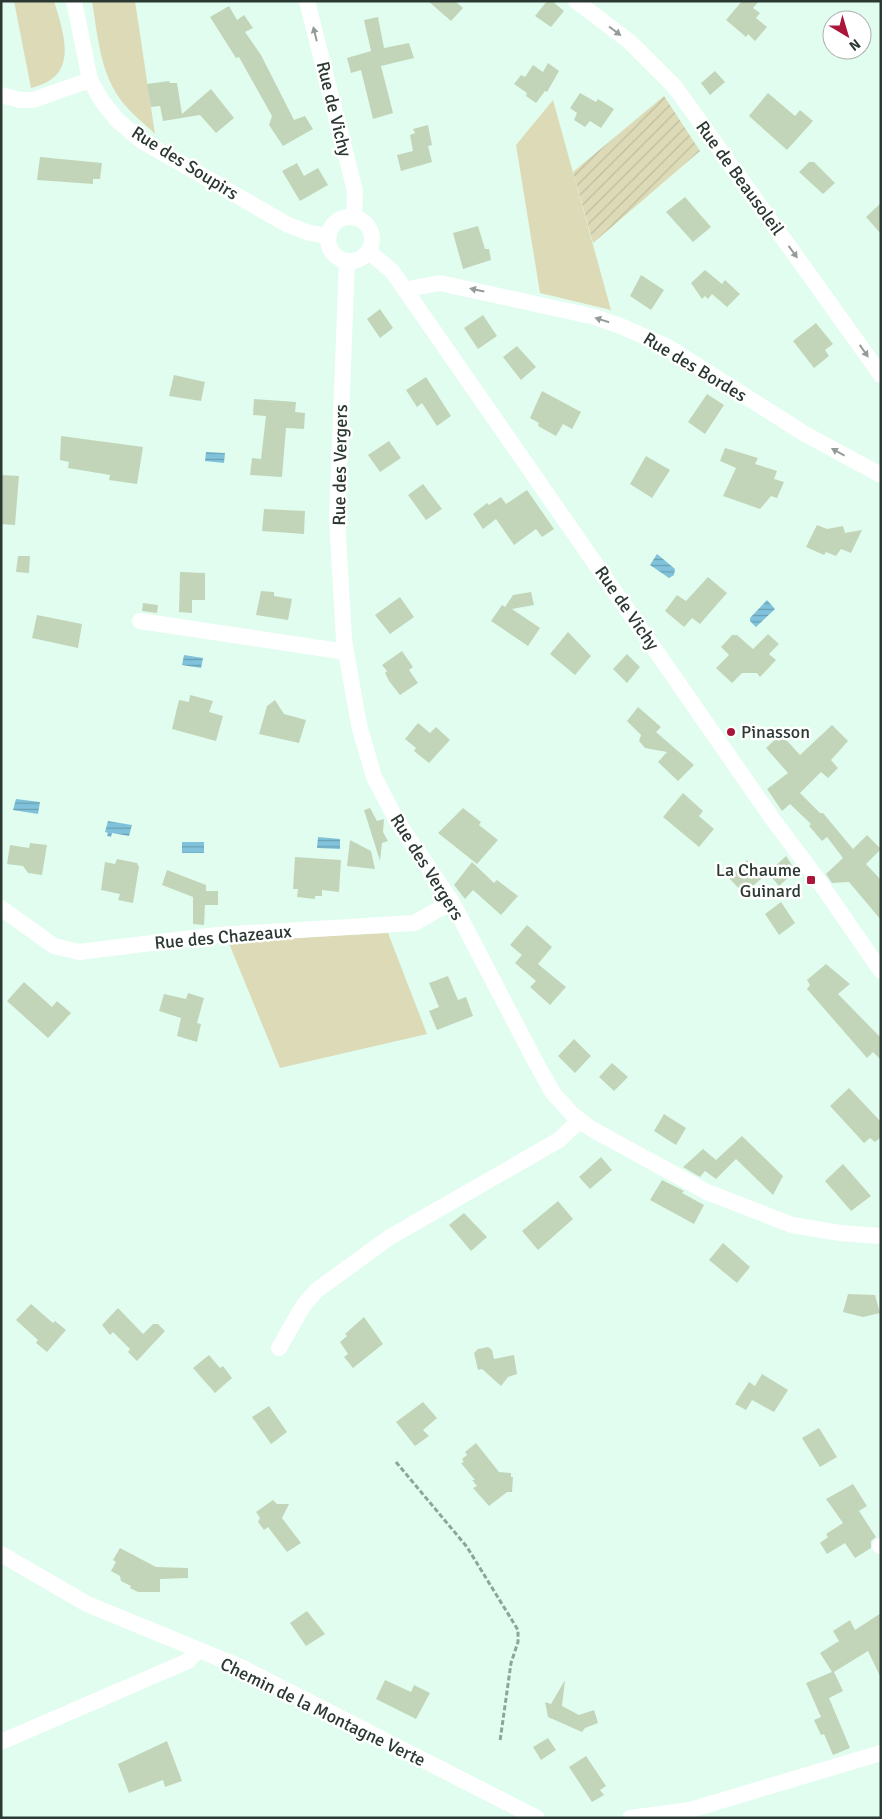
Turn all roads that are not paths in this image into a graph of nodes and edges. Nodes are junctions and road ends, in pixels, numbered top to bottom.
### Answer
1 (74, 1) edge
2 (307, 1) edge
3 (576, 1) edge
4 (90, 80) junction
5 (1, 95) edge
6 (354, 218) junction
7 (329, 236) junction
8 (368, 251) junction
9 (346, 261) junction
10 (407, 292) junction
11 (881, 375) edge
12 (881, 475) edge
13 (140, 621) dead end
14 (346, 652) junction
15 (452, 902) junction
16 (1, 908) edge
17 (881, 971) edge
18 (580, 1120) junction
19 (881, 1236) edge
20 (279, 1348) dead end
21 (1, 1554) edge
22 (197, 1651) junction
23 (1, 1742) edge
24 (881, 1753) edge
25 (526, 1816) edge
26 (630, 1818) edge

1 - 4 street, Rue des Soupirs
6 -> 2 street, Rue de Vichy
3 -> 11 street, Rue de Beausoleil
4 - 5 street
4 - 7 street, Rue des Soupirs
6 - 7 street
6 - 8 street
7 - 9 street
8 - 9 street
8 - 10 street, Rue de Vichy
9 - 14 street, Rue des Vergers
12 -> 10 street, Rue des Bordes
10 - 17 street, Rue de Vichy
13 - 14 street
14 - 15 street, Rue des Vergers
15 - 16 street, Rue des Chazeaux
15 - 18 street, Rue des Vergers
18 - 19 street, Rue des Vergers
18 - 20 street
21 - 22 street, Chemin de la Montagne Verte
22 - 23 street
22 - 25 street, Chemin de la Montagne Verte
24 - 26 street

